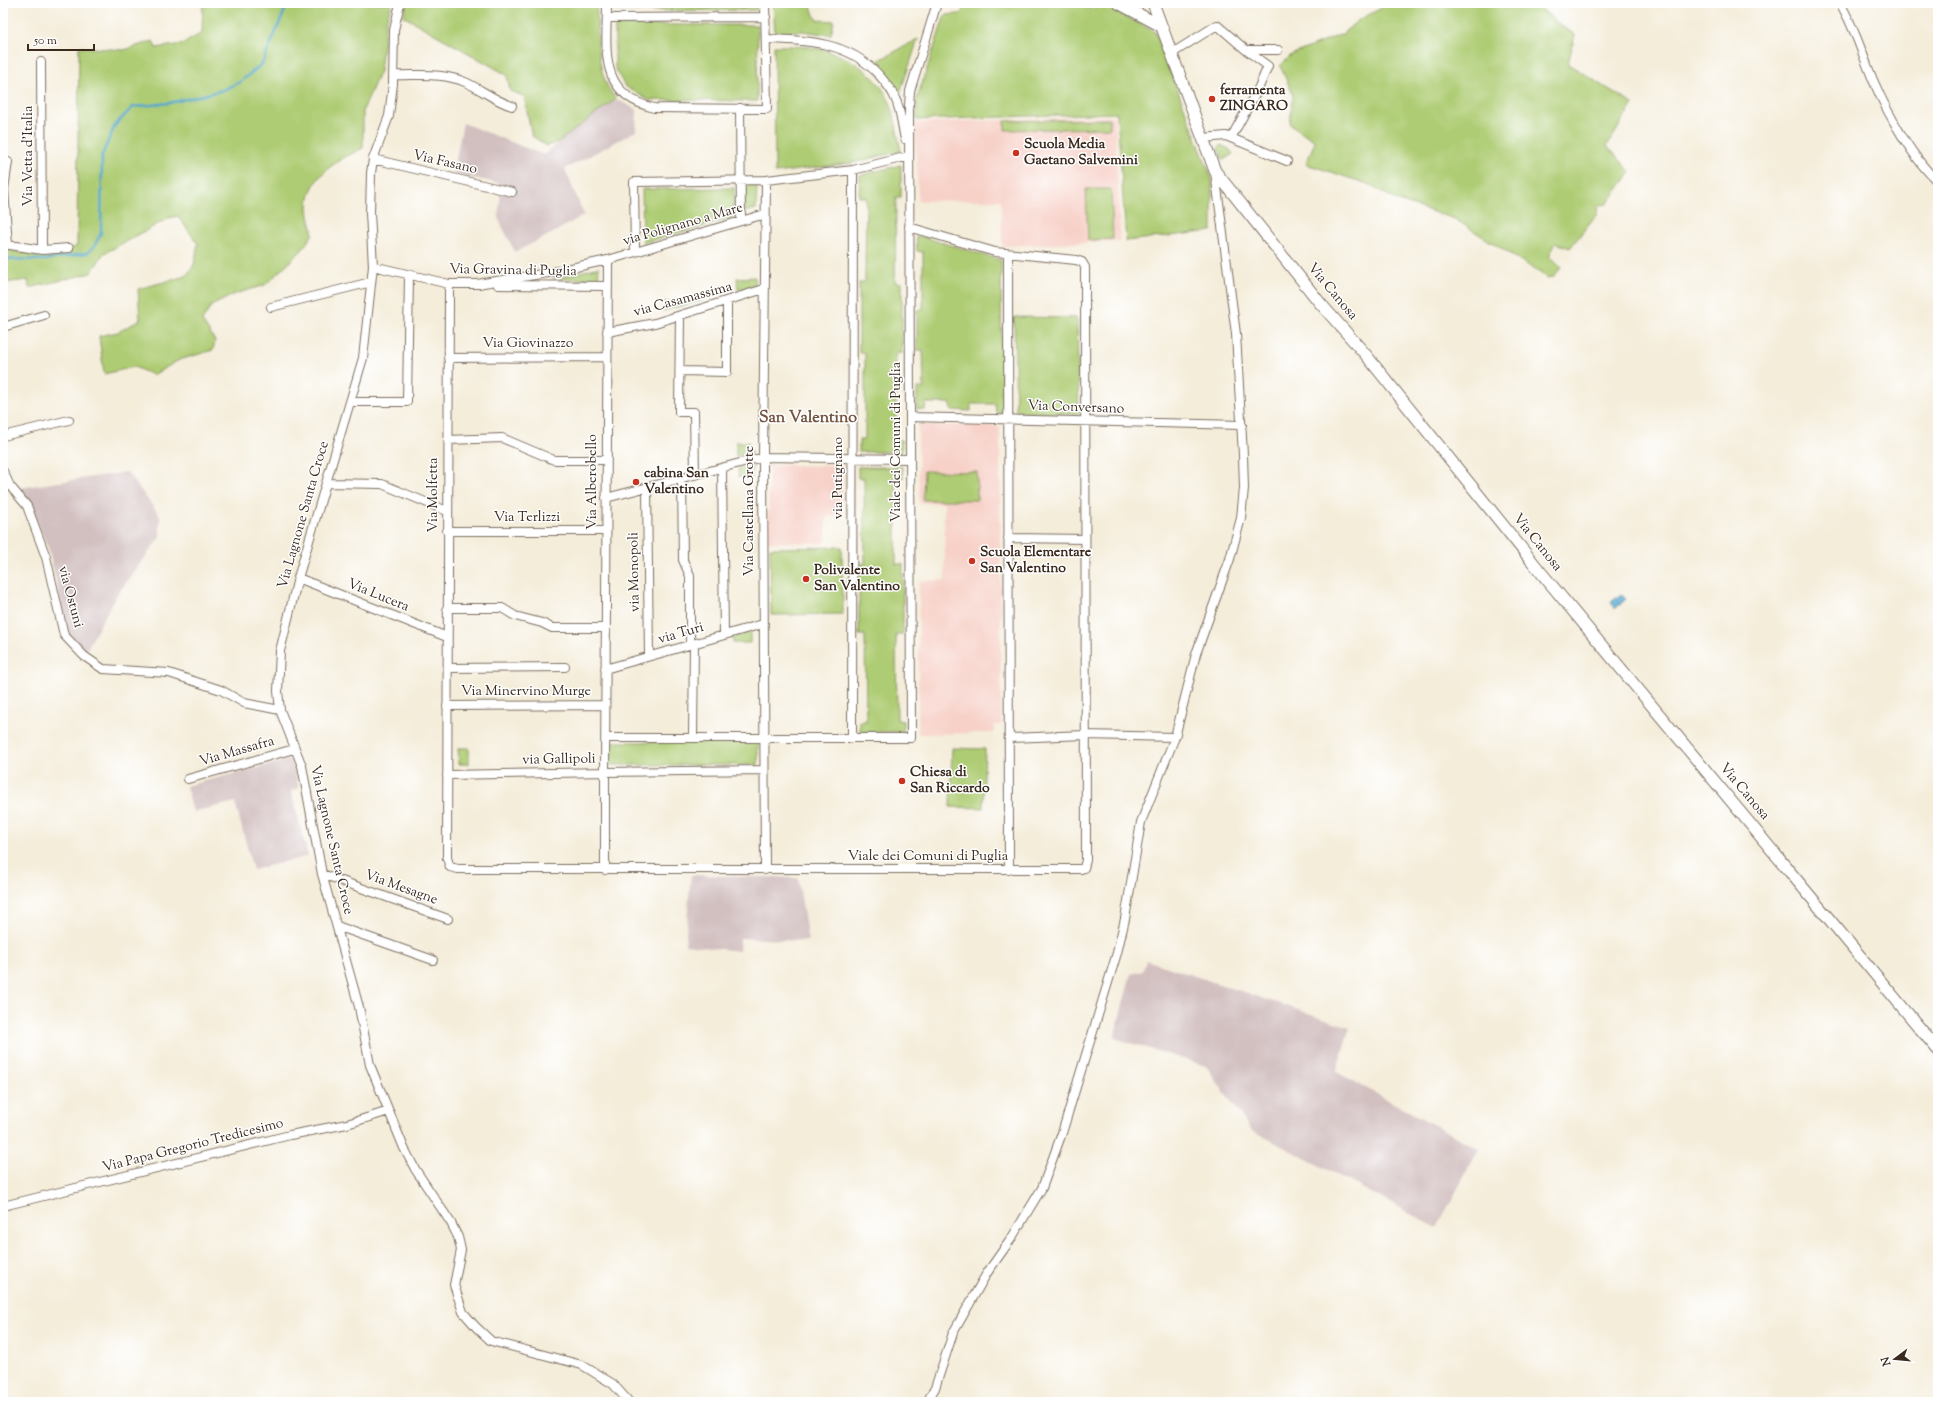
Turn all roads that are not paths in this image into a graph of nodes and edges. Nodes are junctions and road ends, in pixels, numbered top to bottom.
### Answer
1 (400, 3) edge
2 (607, 3) edge
3 (765, 3) edge
4 (937, 3) edge
5 (1118, 3) edge
6 (1153, 3) edge
7 (1840, 3) edge
8 (766, 17) junction
9 (607, 18) junction
10 (1161, 26) junction
11 (766, 39) junction
12 (1246, 50) junction
13 (1278, 50) dead end
14 (1171, 54) junction
15 (41, 62) dead end
16 (393, 75) junction
17 (512, 106) dead end
18 (740, 108) junction
19 (1202, 138) junction
20 (1231, 138) junction
21 (909, 156) junction
22 (373, 159) junction
23 (1287, 161) dead end
24 (8, 162) dead end
25 (853, 170) junction
26 (1215, 171) junction
27 (766, 180) junction
28 (740, 181) junction
29 (1938, 182) edge
30 (512, 192) dead end
31 (765, 214) junction
32 (741, 221) junction
33 (909, 227) junction
34 (5, 245) edge
35 (69, 248) dead end
36 (42, 250) junction
37 (635, 252) junction
38 (1008, 254) junction
39 (608, 260) junction
40 (372, 266) junction
41 (409, 275) junction
42 (371, 282) junction
43 (449, 284) junction
44 (477, 284) junction
45 (607, 286) junction
46 (764, 290) junction
47 (727, 302) junction
48 (271, 306) dead end
49 (44, 315) dead end
50 (680, 316) junction
51 (3, 327) edge
52 (607, 332) junction
53 (607, 357) junction
54 (448, 358) junction
55 (680, 371) junction
56 (351, 402) junction
57 (910, 417) junction
58 (1008, 419) junction
59 (69, 420) dead end
60 (1085, 422) junction
61 (1242, 425) junction
62 (3, 436) edge
63 (448, 440) junction
64 (762, 457) junction
65 (852, 459) junction
66 (910, 459) junction
67 (606, 460) junction
68 (722, 468) junction
69 (3, 471) edge
70 (695, 475) junction
71 (682, 479) junction
72 (326, 483) junction
73 (647, 488) junction
74 (606, 498) junction
75 (447, 511) junction
76 (447, 531) junction
77 (606, 531) junction
78 (1008, 538) junction
79 (1085, 539) junction
80 (298, 578) junction
81 (447, 608) junction
82 (763, 624) junction
83 (606, 628) junction
84 (724, 635) junction
85 (447, 637) junction
86 (692, 644) junction
87 (649, 656) junction
88 (565, 667) dead end
89 (448, 668) junction
90 (606, 668) junction
91 (605, 705) junction
92 (447, 706) junction
93 (280, 710) junction
94 (1085, 735) junction
95 (764, 736) junction
96 (693, 737) junction
97 (852, 737) junction
98 (1175, 737) junction
99 (606, 738) junction
100 (1009, 738) junction
101 (294, 749) junction
102 (764, 770) junction
103 (605, 772) junction
104 (447, 775) junction
105 (188, 779) dead end
106 (605, 870) junction
107 (764, 870) junction
108 (1009, 870) junction
109 (322, 874) junction
110 (448, 919) dead end
111 (337, 926) junction
112 (433, 960) dead end
113 (1938, 1050) edge
114 (389, 1111) junction
115 (3, 1206) edge
116 (629, 1402) edge
117 (927, 1402) edge

1 - 16 street, Via Lagnone Santa Croce
2 - 9 street
3 - 8 street
4 - 21 street, Viale dei Comuni di Puglia
5 - 10 main road
6 - 10 main road, Via Canosa
7 - 29 street
8 - 9 street
8 - 11 street
9 - 18 street
10 - 14 main road, Via Canosa
11 - 18 street
11 - 21 street
12 - 13 street
12 - 14 street
12 - 20 street
14 - 19 main road, Via Canosa
15 - 36 street, Via Vetta d'Italia
16 - 17 street
16 - 22 street, Via Lagnone Santa Croce
18 - 28 street
19 - 20 street
19 - 26 main road, Via Canosa
20 - 23 street
21 - 25 street
21 - 33 street, Viale dei Comuni di Puglia
22 - 30 street, Via Fasano
22 - 40 street, Via Lagnone Santa Croce
24 - 34 street, Via Vetta d'Italia
25 - 27 street
25 - 65 street, via Putignano
26 - 61 street
26 - 113 main road, Via Canosa
27 - 28 street
27 - 31 street, Via Castellana Grotte
28 - 32 street
28 - 37 street
31 - 32 street, via Polignano a Mare
31 - 46 street, Via Castellana Grotte
32 - 37 street, via Polignano a Mare
33 - 38 street
33 - 57 street, Viale dei Comuni di Puglia
34 - 36 street, Via Vetta d'Italia
35 - 36 street, Via Vetta d'Italia
37 - 39 street, via Polignano a Mare
38 - 58 street
38 - 60 street
39 - 44 street, via Polignano a Mare
39 - 45 street, Via Alberobello
40 - 41 street, Via Gravina di Puglia
40 - 42 street, Via Lagnone Santa Croce
41 - 43 street, Via Gravina di Puglia
41 - 56 street
42 - 48 street
42 - 56 street, Via Lagnone Santa Croce
43 - 44 street, Via Gravina di Puglia
43 - 54 street, Via Molfetta
44 - 45 street, Via Gravina di Puglia
45 - 52 street, Via Alberobello
46 - 47 street, via Casamassima
46 - 64 street, Via Castellana Grotte
47 - 50 street, via Casamassima
47 - 55 street
49 - 51 street
50 - 52 street, via Casamassima
50 - 55 street
52 - 53 street, Via Alberobello
53 - 54 street, Via Giovinazzo
53 - 67 street, Via Alberobello
54 - 63 street, Via Molfetta
55 - 70 street
56 - 72 street, Via Lagnone Santa Croce
57 - 58 street, Via Conversano
57 - 66 street, Viale dei Comuni di Puglia
58 - 60 street, Via Conversano
58 - 78 street
59 - 62 street
60 - 61 street, Via Conversano
60 - 79 street
61 - 98 street
63 - 67 street
63 - 75 street, Via Molfetta
64 - 65 street
64 - 68 street
64 - 82 street, Via Castellana Grotte
65 - 66 street
65 - 97 street, via Putignano
66 - 97 street, Viale dei Comuni di Puglia
67 - 74 street, Via Alberobello
68 - 70 street
68 - 84 street
69 - 93 street, via Ostuni
70 - 71 street
71 - 73 street
71 - 86 street
72 - 75 street
72 - 80 street, Via Lagnone Santa Croce
73 - 74 street
73 - 87 street, via Monopoli
74 - 77 street, Via Alberobello
75 - 76 street, Via Molfetta
76 - 77 street, Via Terlizzi
76 - 81 street, Via Molfetta
77 - 83 street, Via Alberobello
78 - 79 street
78 - 100 street
79 - 94 street
80 - 85 street, Via Lucera
80 - 93 street, Via Lagnone Santa Croce
81 - 83 street
81 - 85 street, Via Molfetta
82 - 84 street, via Turi
82 - 95 street, Via Castellana Grotte
83 - 90 street, Via Alberobello
84 - 86 street, via Turi
85 - 89 street, Via Molfetta
86 - 87 street, via Turi
86 - 96 street
87 - 90 street, via Turi
88 - 89 street, Via Minervino Murge
89 - 92 street, Via Molfetta
90 - 91 street, Via Alberobello
91 - 92 street, Via Minervino Murge
91 - 99 street, via Gallipoli
92 - 104 street
93 - 101 street, Via Lagnone Santa Croce
94 - 98 street
94 - 100 street
94 - 108 street, Viale dei Comuni di Puglia
95 - 96 street, Viale dei Comuni di Puglia
95 - 97 street, Viale dei Comuni di Puglia
95 - 102 street, Via Castellana Grotte
96 - 99 street, Viale dei Comuni di Puglia
98 - 117 street
99 - 103 street, via Gallipoli
100 - 108 street
101 - 105 street, Via Massafra
101 - 109 street, Via Lagnone Santa Croce
102 - 103 street
102 - 107 street
103 - 104 street, via Gallipoli
103 - 106 street
104 - 106 street, Viale dei Comuni di Puglia
106 - 107 street, Viale dei Comuni di Puglia
107 - 108 street, Viale dei Comuni di Puglia
109 - 110 street, Via Mesagne
109 - 111 street, Via Lagnone Santa Croce
111 - 112 street
111 - 114 street, Via Lagnone Santa Croce
114 - 115 street, Via Papa Gregorio Tredicesimo
114 - 116 street, Via Lagnone Santa Croce

